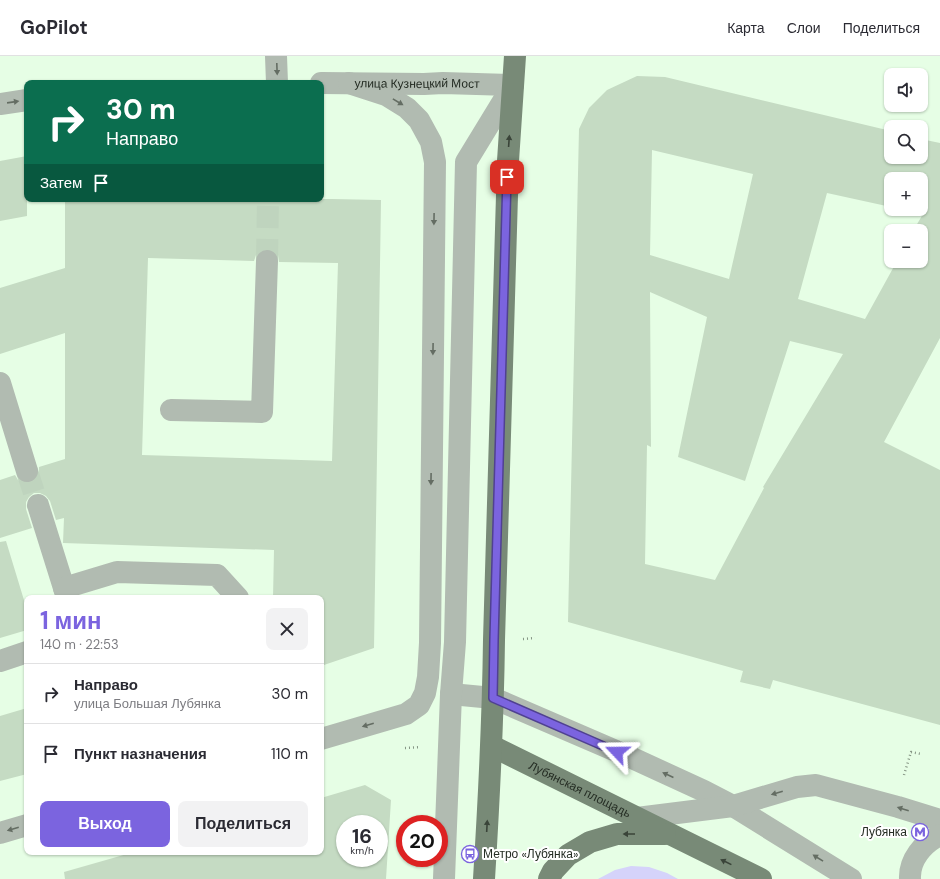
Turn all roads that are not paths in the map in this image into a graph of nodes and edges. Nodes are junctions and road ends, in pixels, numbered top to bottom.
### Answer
1 (276, 56) edge
2 (515, 56) edge
3 (277, 80) edge
4 (349, 83) junction
5 (324, 84) edge
6 (513, 85) junction
7 (24, 100) edge
8 (0, 104) edge
9 (267, 261) tunnel mouth
10 (0, 382) edge
11 (171, 410) dead end
12 (27, 471) tunnel mouth
13 (38, 505) tunnel mouth
14 (65, 593) edge
15 (235, 595) edge
16 (24, 653) edge
17 (0, 661) edge
18 (451, 694) junction
19 (493, 698) junction
20 (324, 738) edge
21 (492, 746) junction
22 (733, 806) junction
23 (637, 818) junction
24 (940, 820) edge
25 (24, 826) edge
26 (0, 833) edge
27 (668, 834) junction
28 (940, 835) edge
29 (444, 879) edge
30 (484, 879) edge
31 (549, 879) edge
32 (761, 879) edge
33 (851, 879) edge
34 (910, 879) edge

1 -> 3 street
2 - 6 main road
4 - 5 street, улица Кузнецкий Мост
4 - 6 street, улица Кузнецкий Мост
4 -> 20 street
6 - 18 street
19 -> 6 main road
8 -> 7 street
9 - 11 street
10 - 12 street
13 - 14 street
14 - 15 street
16 - 17 street
18 - 19 street
18 - 29 street
19 - 21 main road
22 -> 19 street
21 - 23 main road, Лубянская площадь
30 -> 21 main road
22 - 23 street
24 -> 22 street
33 -> 22 street
23 - 27 main road, Лубянская площадь
25 -> 26 street
27 -> 31 main road, Лубянская площадь
32 -> 27 main road, Лубянская площадь
28 - 34 street

